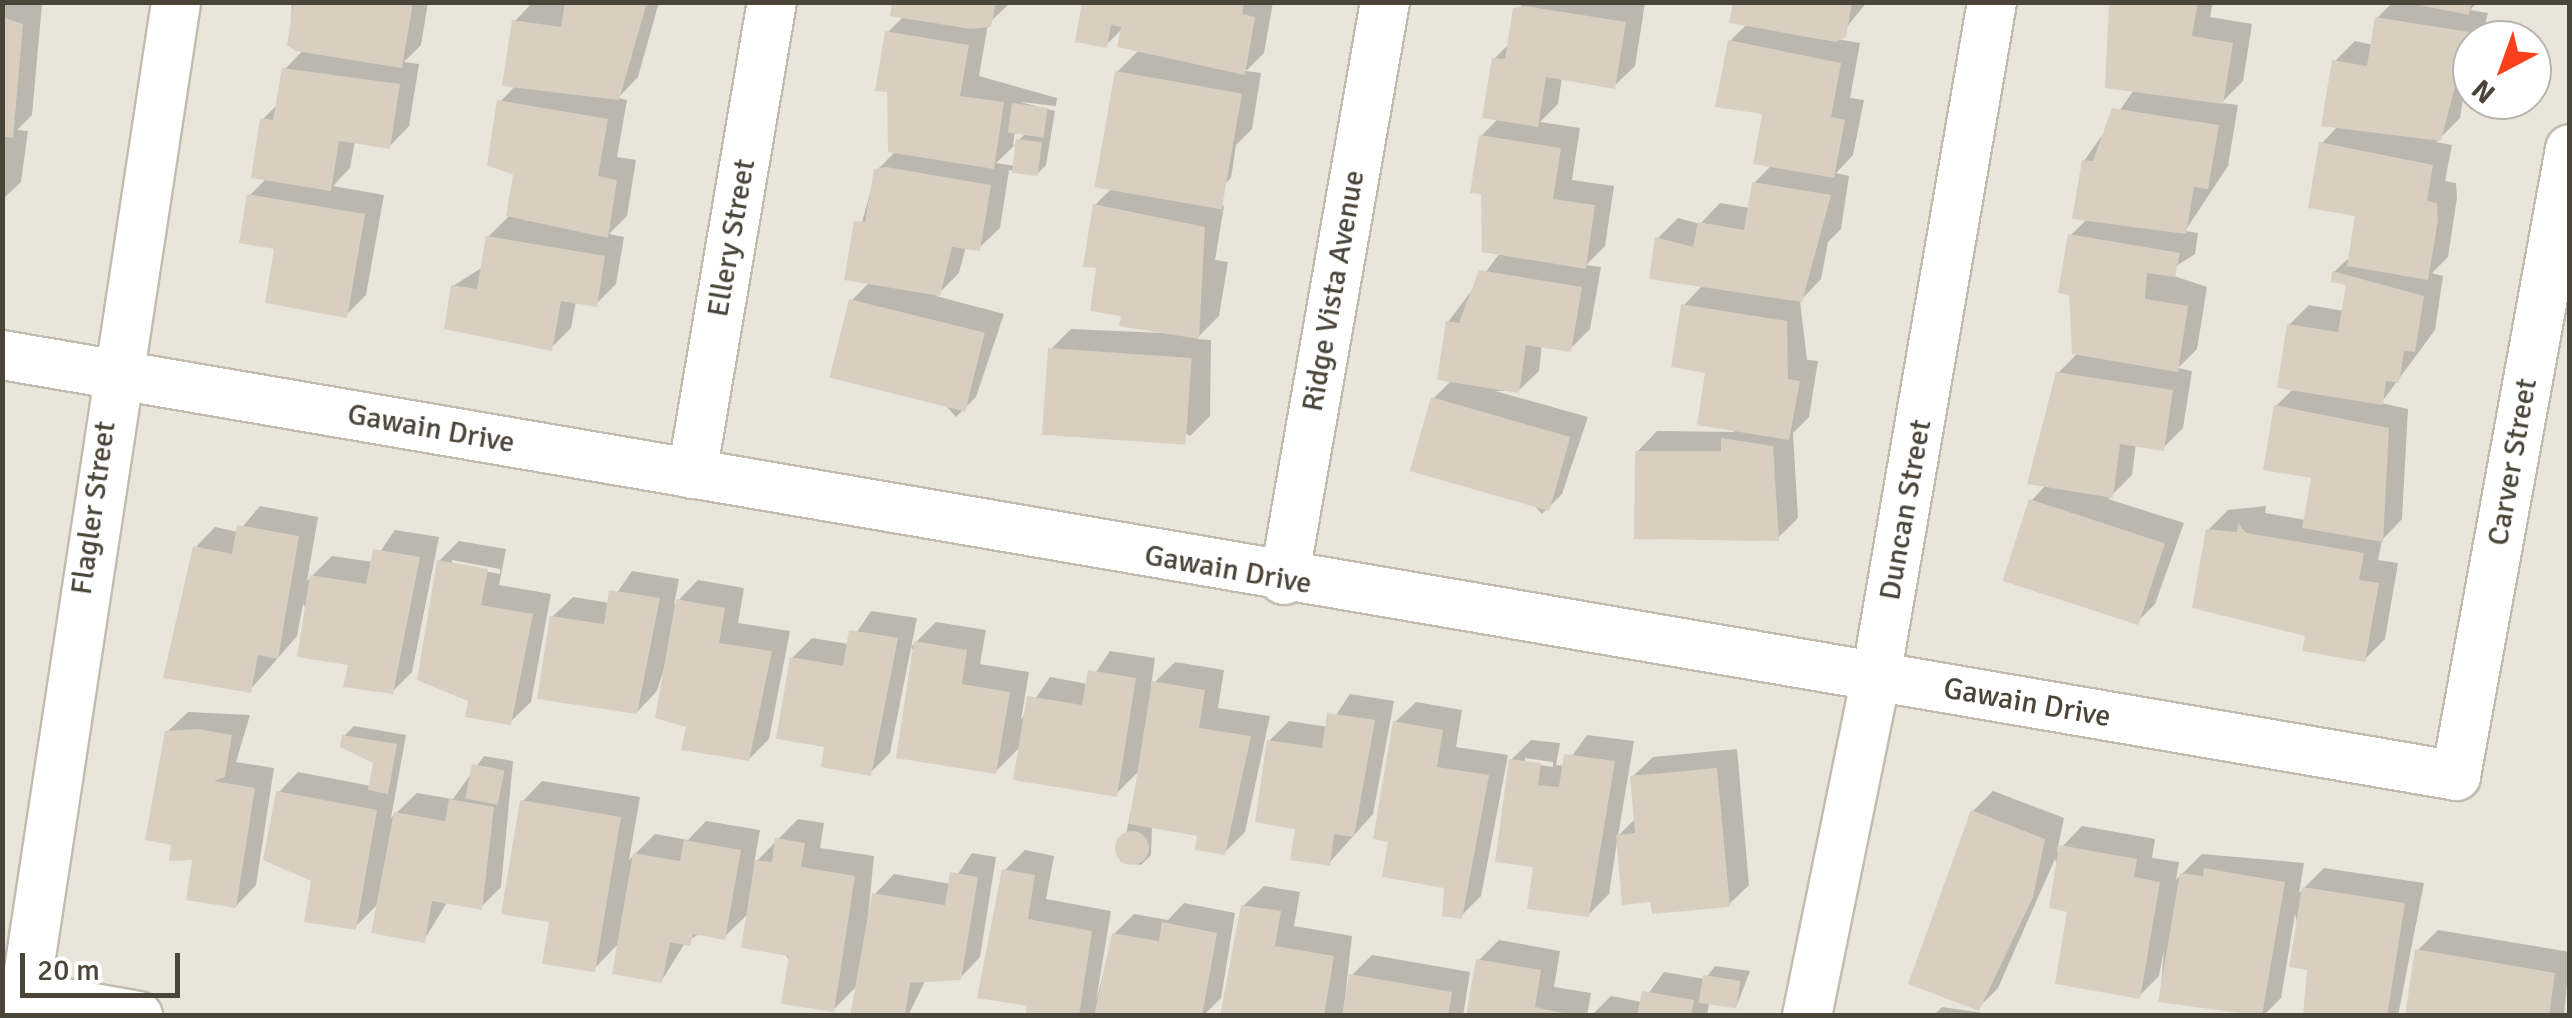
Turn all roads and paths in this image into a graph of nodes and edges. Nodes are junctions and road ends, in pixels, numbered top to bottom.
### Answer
1 (176, 2) edge
2 (772, 2) edge
3 (1385, 2) edge
4 (1992, 2) edge
5 (2570, 149) edge
6 (2, 355) edge
7 (114, 374) junction
8 (692, 474) junction
9 (1284, 580) junction
10 (1876, 677) junction
11 (2456, 776) joint
12 (23, 1006) edge
13 (138, 1016) edge
14 (1807, 1016) edge

1 - 7 street, Flagler Street
2 - 8 street, Ellery Street
3 - 9 street, Ridge Vista Avenue
4 - 10 street, Duncan Street
5 - 11 street, Carver Street
6 - 7 street, Gawain Drive
7 - 8 street, Gawain Drive
7 - 12 street, Flagler Street
8 - 9 street, Gawain Drive
9 - 10 street, Gawain Drive
10 - 11 street, Gawain Drive
10 - 14 street, Duncan Street
12 - 13 street

